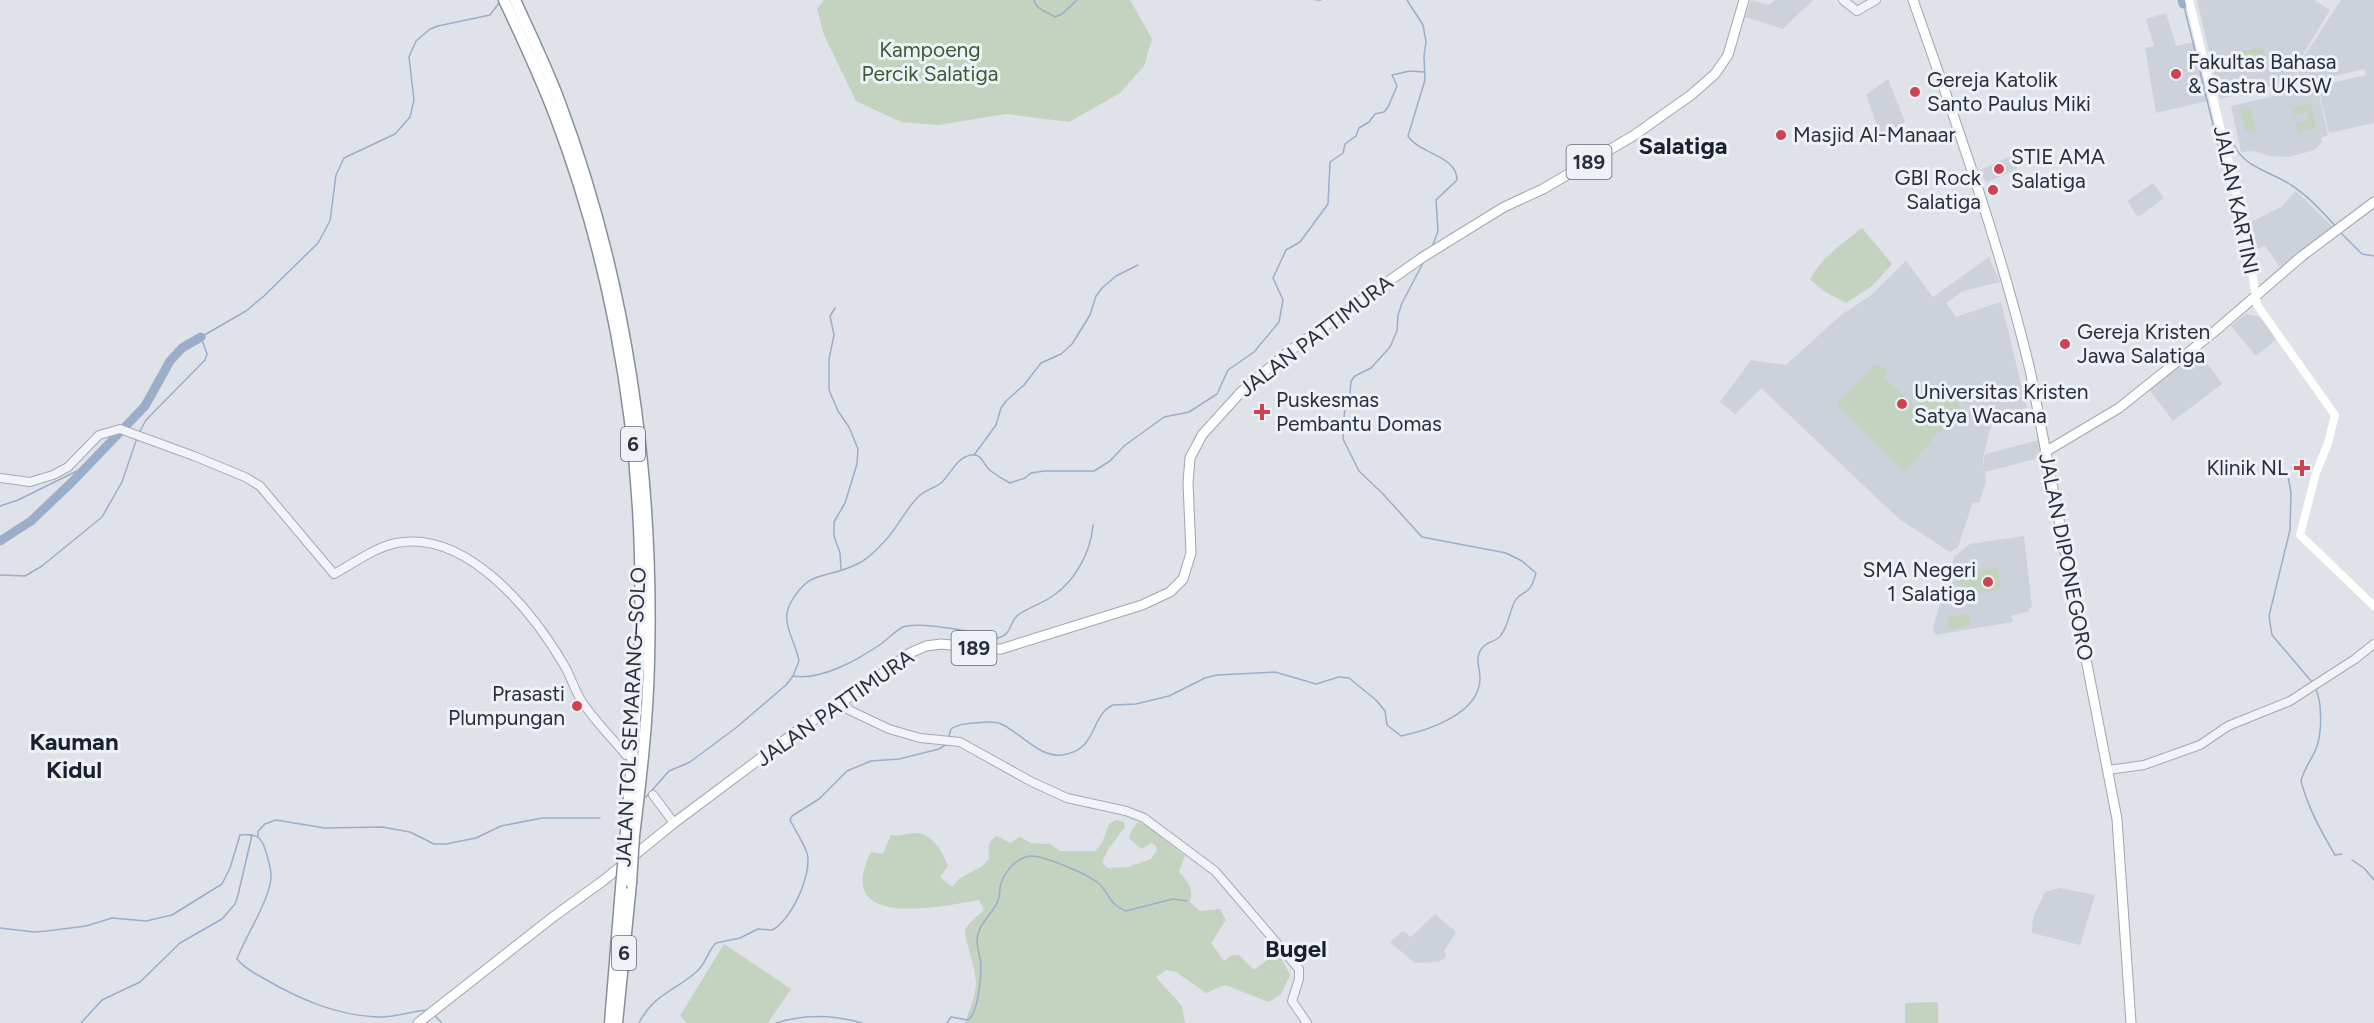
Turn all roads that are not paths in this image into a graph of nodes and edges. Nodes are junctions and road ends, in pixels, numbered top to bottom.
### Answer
1 (504, 0) edge
2 (515, 0) edge
3 (1744, 0) edge
4 (1843, 0) edge
5 (1876, 0) edge
6 (1913, 0) edge
7 (2189, 0) edge
8 (535, 56) junction
9 (2374, 202) edge
10 (2256, 296) junction
11 (2045, 452) junction
12 (0, 478) edge
13 (2374, 606) edge
14 (2374, 645) edge
15 (843, 701) junction
16 (626, 755) dead end
17 (2109, 770) junction
18 (653, 795) dead end
19 (674, 823) junction
20 (626, 886) junction
21 (418, 1023) edge
22 (610, 1023) edge
23 (617, 1023) edge
24 (1307, 1023) edge
25 (2131, 1023) edge

1 - 8 highway, JALAN TOL SEMARANG–SOLO / 6
2 - 8 highway, JALAN TOL SEMARANG–SOLO / 6
3 - 15 main road, JALAN PATTIMURA / 189
4 - 5 street
6 - 11 main road, JALAN DIPONEGORO
7 - 10 main road, JALAN KARTINI
8 - 20 highway, JALAN TOL SEMARANG–SOLO / 6, bridge
9 - 10 main road
10 - 11 main road
10 - 13 main road, JALAN KARTINI
11 - 17 main road, JALAN DIPONEGORO
12 - 16 street
14 - 17 street
15 - 19 main road, JALAN PATTIMURA / 189
15 - 24 street
17 - 25 main road, JALAN DIPONEGORO
18 - 19 street
19 - 21 main road, JALAN PATTIMURA / 189
20 - 22 highway, JALAN TOL SEMARANG–SOLO / 6
20 - 23 highway, JALAN TOL SEMARANG–SOLO / 6

